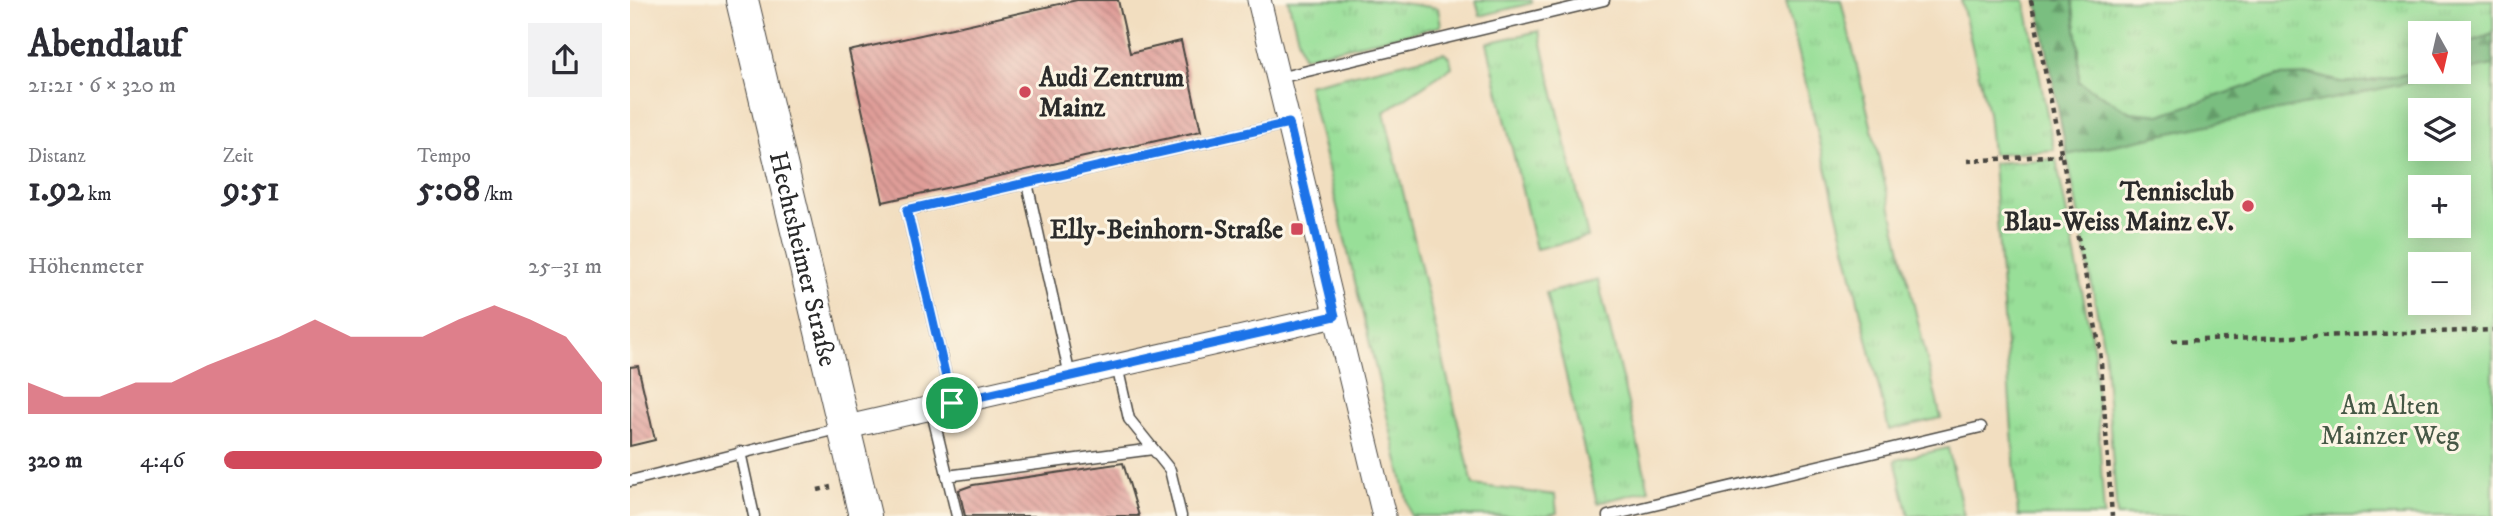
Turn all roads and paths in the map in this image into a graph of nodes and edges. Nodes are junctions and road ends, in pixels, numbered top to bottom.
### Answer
1 (742, 0) edge
2 (1259, 0) edge
3 (1604, 0) edge
4 (2031, 0) edge
5 (1278, 78) junction
6 (1289, 123) junction
7 (2061, 155) junction
8 (1967, 161) dead end
9 (1027, 183) junction
10 (1335, 316) junction
11 (2493, 330) edge
12 (2172, 341) dead end
13 (1117, 366) junction
14 (1070, 376) junction
15 (942, 405) junction
16 (1981, 427) dead end
17 (843, 428) junction
18 (1153, 449) junction
19 (740, 452) junction
20 (947, 476) junction
21 (630, 481) edge
22 (754, 516) edge
23 (865, 516) edge
24 (957, 516) edge
25 (1181, 516) edge
26 (1384, 516) edge
27 (1608, 516) edge
28 (2112, 516) edge

1 - 17 street, Hechtsheimer Straße
2 - 5 street
3 - 5 lane
4 - 7 path
5 - 6 street
6 - 9 lane
6 - 10 street
7 - 8 path
7 - 28 path
9 - 14 lane
9 - 15 lane
10 - 13 street
10 - 26 street
11 - 12 path
13 - 14 street
13 - 18 lane
14 - 15 street
15 - 17 street
15 - 20 lane
16 - 27 lane
17 - 19 lane
17 - 23 street, Hechtsheimer Straße
18 - 20 lane
18 - 25 lane
19 - 21 lane
19 - 22 lane
20 - 24 lane

